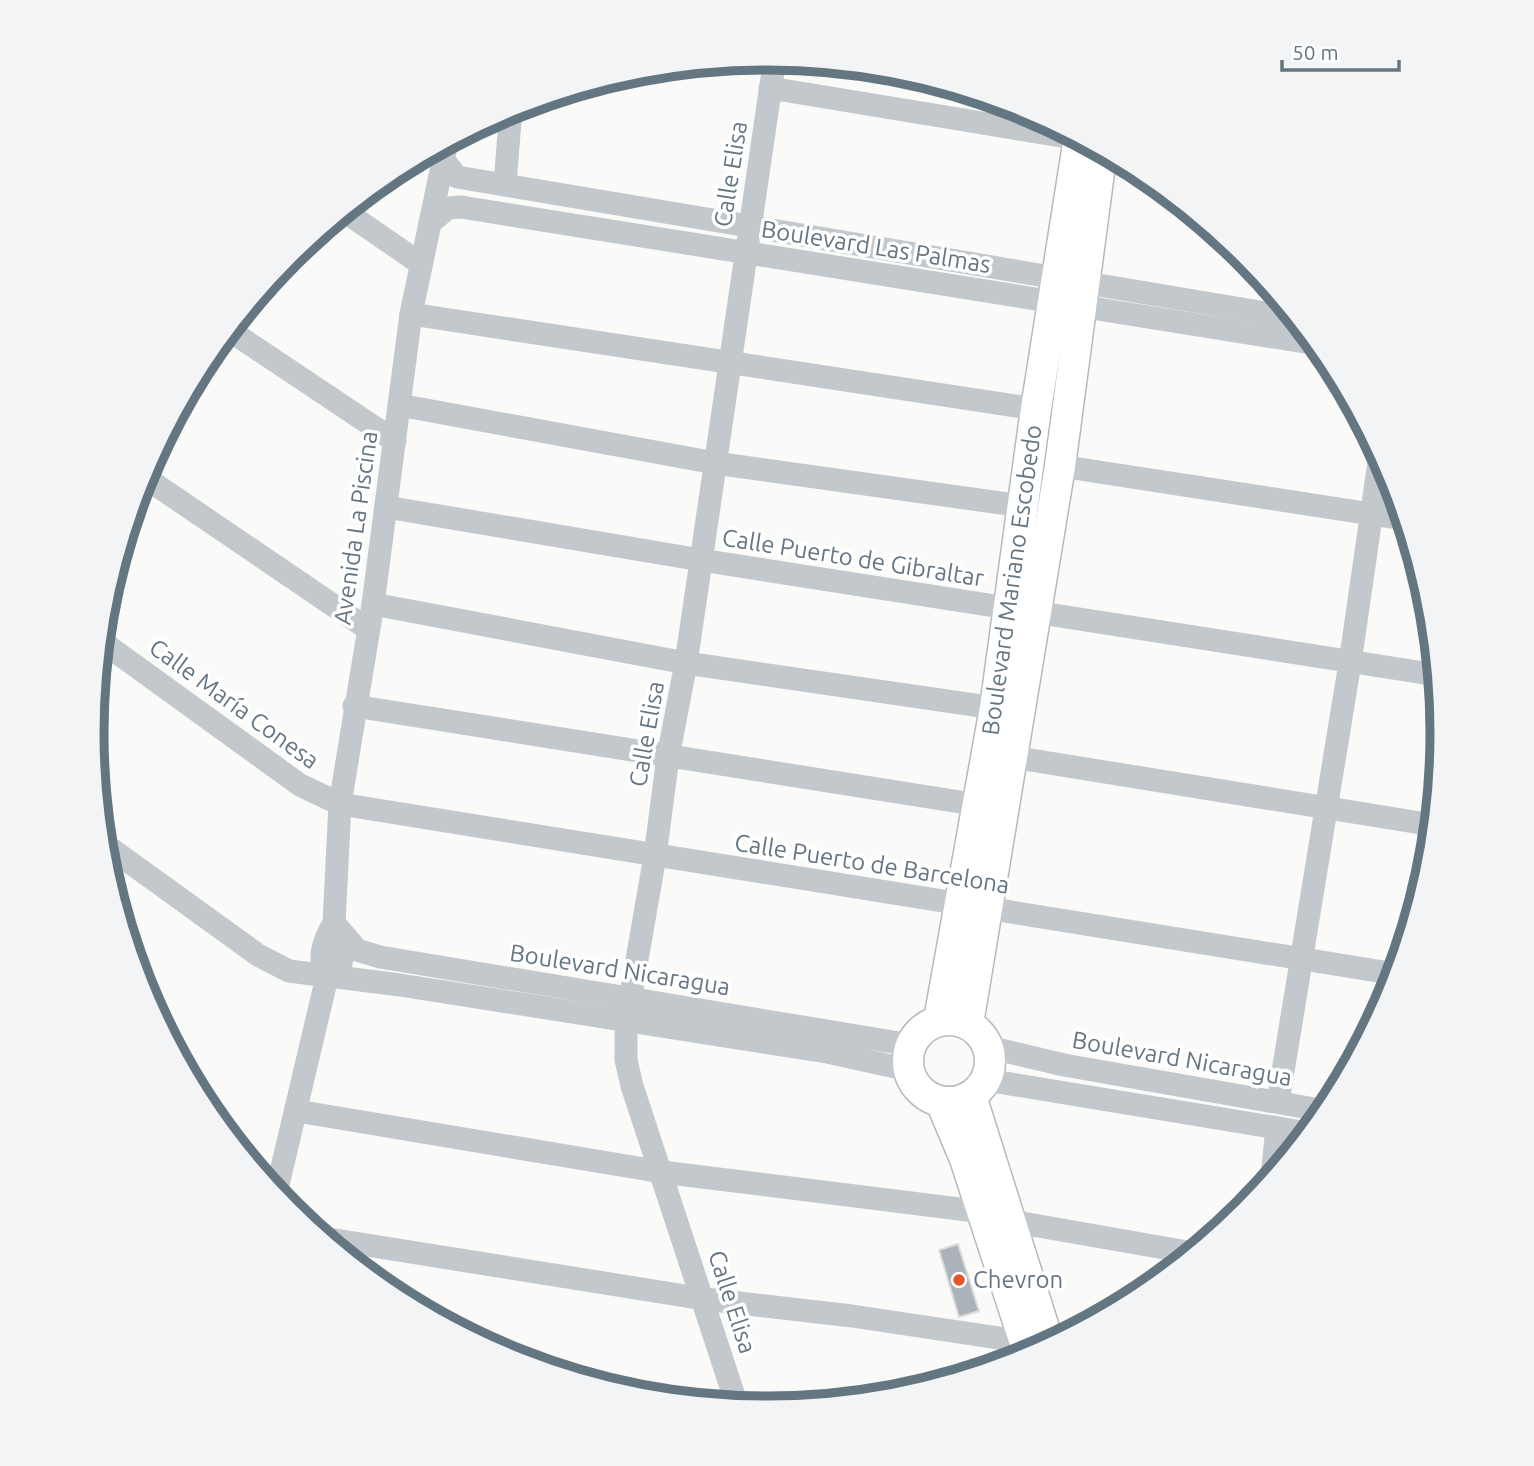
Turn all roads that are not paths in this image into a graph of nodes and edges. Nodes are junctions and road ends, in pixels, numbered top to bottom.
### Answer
1 (773, 70) edge
2 (771, 88) junction
3 (510, 121) edge
4 (1058, 137) edge
5 (1086, 152) edge
6 (449, 160) edge
7 (505, 184) junction
8 (453, 207) junction
9 (352, 216) edge
10 (430, 222) junction
11 (749, 225) junction
12 (746, 252) junction
13 (421, 264) junction
14 (1068, 293) junction
15 (411, 314) junction
16 (1282, 316) edge
17 (237, 335) edge
18 (1301, 341) edge
19 (730, 365) junction
20 (399, 405) junction
21 (1036, 409) junction
22 (395, 441) junction
23 (715, 463) junction
24 (1060, 466) junction
25 (1377, 473) edge
26 (153, 483) edge
27 (1022, 506) junction
28 (386, 507) junction
29 (1371, 514) junction
30 (1394, 517) edge
31 (701, 560) junction
32 (373, 604) junction
33 (1022, 611) junction
34 (368, 629) junction
35 (110, 647) edge
36 (686, 663) junction
37 (1350, 663) junction
38 (1427, 675) edge
39 (354, 706) junction
40 (995, 708) junction
41 (668, 757) junction
42 (1012, 757) junction
43 (340, 804) junction
44 (979, 805) junction
45 (1324, 809) junction
46 (1423, 824) edge
47 (115, 852) edge
48 (655, 856) junction
49 (974, 908) junction
50 (334, 923) junction
51 (1301, 960) junction
52 (1385, 972) edge
53 (327, 977) junction
54 (630, 998) junction
55 (953, 1022) junction
56 (626, 1023) junction
57 (988, 1047) junction
58 (910, 1058) junction
59 (978, 1088) junction
60 (941, 1102) junction
61 (1278, 1102) junction
62 (1313, 1109) edge
63 (297, 1111) junction
64 (1277, 1128) junction
65 (1297, 1131) edge
66 (1274, 1160) edge
67 (662, 1172) junction
68 (279, 1181) edge
69 (997, 1216) junction
70 (342, 1241) edge
71 (1181, 1251) edge
72 (704, 1299) junction
73 (1033, 1340) edge
74 (1023, 1345) edge
75 (734, 1395) edge

1 - 2 street, Calle Elisa
2 - 4 street
2 - 11 street, Calle Elisa
3 - 7 street
5 - 14 main road, Boulevard Mariano Escobedo
6 - 7 street, Boulevard Las Palmas
6 - 8 street
6 - 10 street, Avenida La Piscina
7 - 11 street, Boulevard Las Palmas
8 - 10 street
8 - 12 street, Boulevard Las Palmas
9 - 13 street
10 - 13 street, Avenida La Piscina
11 - 12 street, Calle Elisa
11 - 14 street, Boulevard Las Palmas
12 - 14 street, Boulevard Las Palmas
12 - 19 street, Calle Elisa
13 - 15 street, Avenida La Piscina
14 - 16 street, Boulevard Las Palmas
14 - 18 street, Boulevard Las Palmas
14 - 21 main road, Boulevard Mariano Escobedo
14 - 24 main road, Boulevard Mariano Escobedo
15 - 19 street
15 - 20 street, Avenida La Piscina
17 - 22 street
19 - 21 street
19 - 23 street, Calle Elisa
20 - 22 street, Avenida La Piscina
20 - 23 street
21 - 27 main road, Boulevard Mariano Escobedo
22 - 28 street, Avenida La Piscina
23 - 27 street
23 - 31 street, Calle Elisa
24 - 29 street
24 - 33 main road, Boulevard Mariano Escobedo
25 - 29 street
26 - 34 street
27 - 33 main road, Boulevard Mariano Escobedo
28 - 31 street, Calle Puerto de Gibraltar
28 - 32 street, Avenida La Piscina
29 - 30 street
29 - 37 street
31 - 33 street, Calle Puerto de Gibraltar
31 - 36 street, Calle Elisa
32 - 34 street, Avenida La Piscina
32 - 36 street
33 - 37 street, Calle Puerto de Gibraltar
33 - 40 main road, Boulevard Mariano Escobedo
33 - 42 main road, Boulevard Mariano Escobedo
34 - 39 street, Avenida La Piscina
35 - 43 street, Calle María Conesa
36 - 40 street
36 - 41 street, Calle Elisa
37 - 38 street, Calle Puerto de Gibraltar
37 - 45 street
39 - 41 street
39 - 43 street, Avenida La Piscina
40 - 44 main road, Boulevard Mariano Escobedo
41 - 44 street
41 - 48 street, Calle Elisa
42 - 45 street
42 - 49 main road, Boulevard Mariano Escobedo
43 - 48 street, Calle Puerto de Barcelona
43 - 50 street, Avenida La Piscina
44 - 49 main road, Boulevard Mariano Escobedo
45 - 46 street
45 - 51 street
47 - 53 street, Boulevard Nicaragua
48 - 49 street, Calle Puerto de Barcelona
48 - 54 street, Calle Elisa
49 - 51 street, Calle Puerto de Barcelona
49 - 55 main road, Boulevard Mariano Escobedo
50 - 53 street, Avenida La Piscina
50 - 54 street, Boulevard Nicaragua
51 - 52 street, Calle Puerto de Barcelona
51 - 61 street
53 - 56 street, Boulevard Nicaragua
53 - 63 street, Avenida La Piscina
54 - 56 street, Calle Elisa
54 - 58 street, Boulevard Nicaragua
55 - 57 main road
55 - 58 main road
56 - 58 street, Boulevard Nicaragua
56 - 67 street, Calle Elisa
57 - 59 main road
57 - 61 street, Boulevard Nicaragua
58 - 60 main road
59 - 60 main road
59 - 64 street
59 - 69 main road
60 - 69 main road
61 - 62 street, Boulevard Nicaragua
63 - 67 street
63 - 68 street, Avenida La Piscina
64 - 65 street
64 - 66 street
67 - 69 street
67 - 72 street, Calle Elisa
69 - 71 street
69 - 73 main road
70 - 72 street
72 - 74 street
72 - 75 street, Calle Elisa

